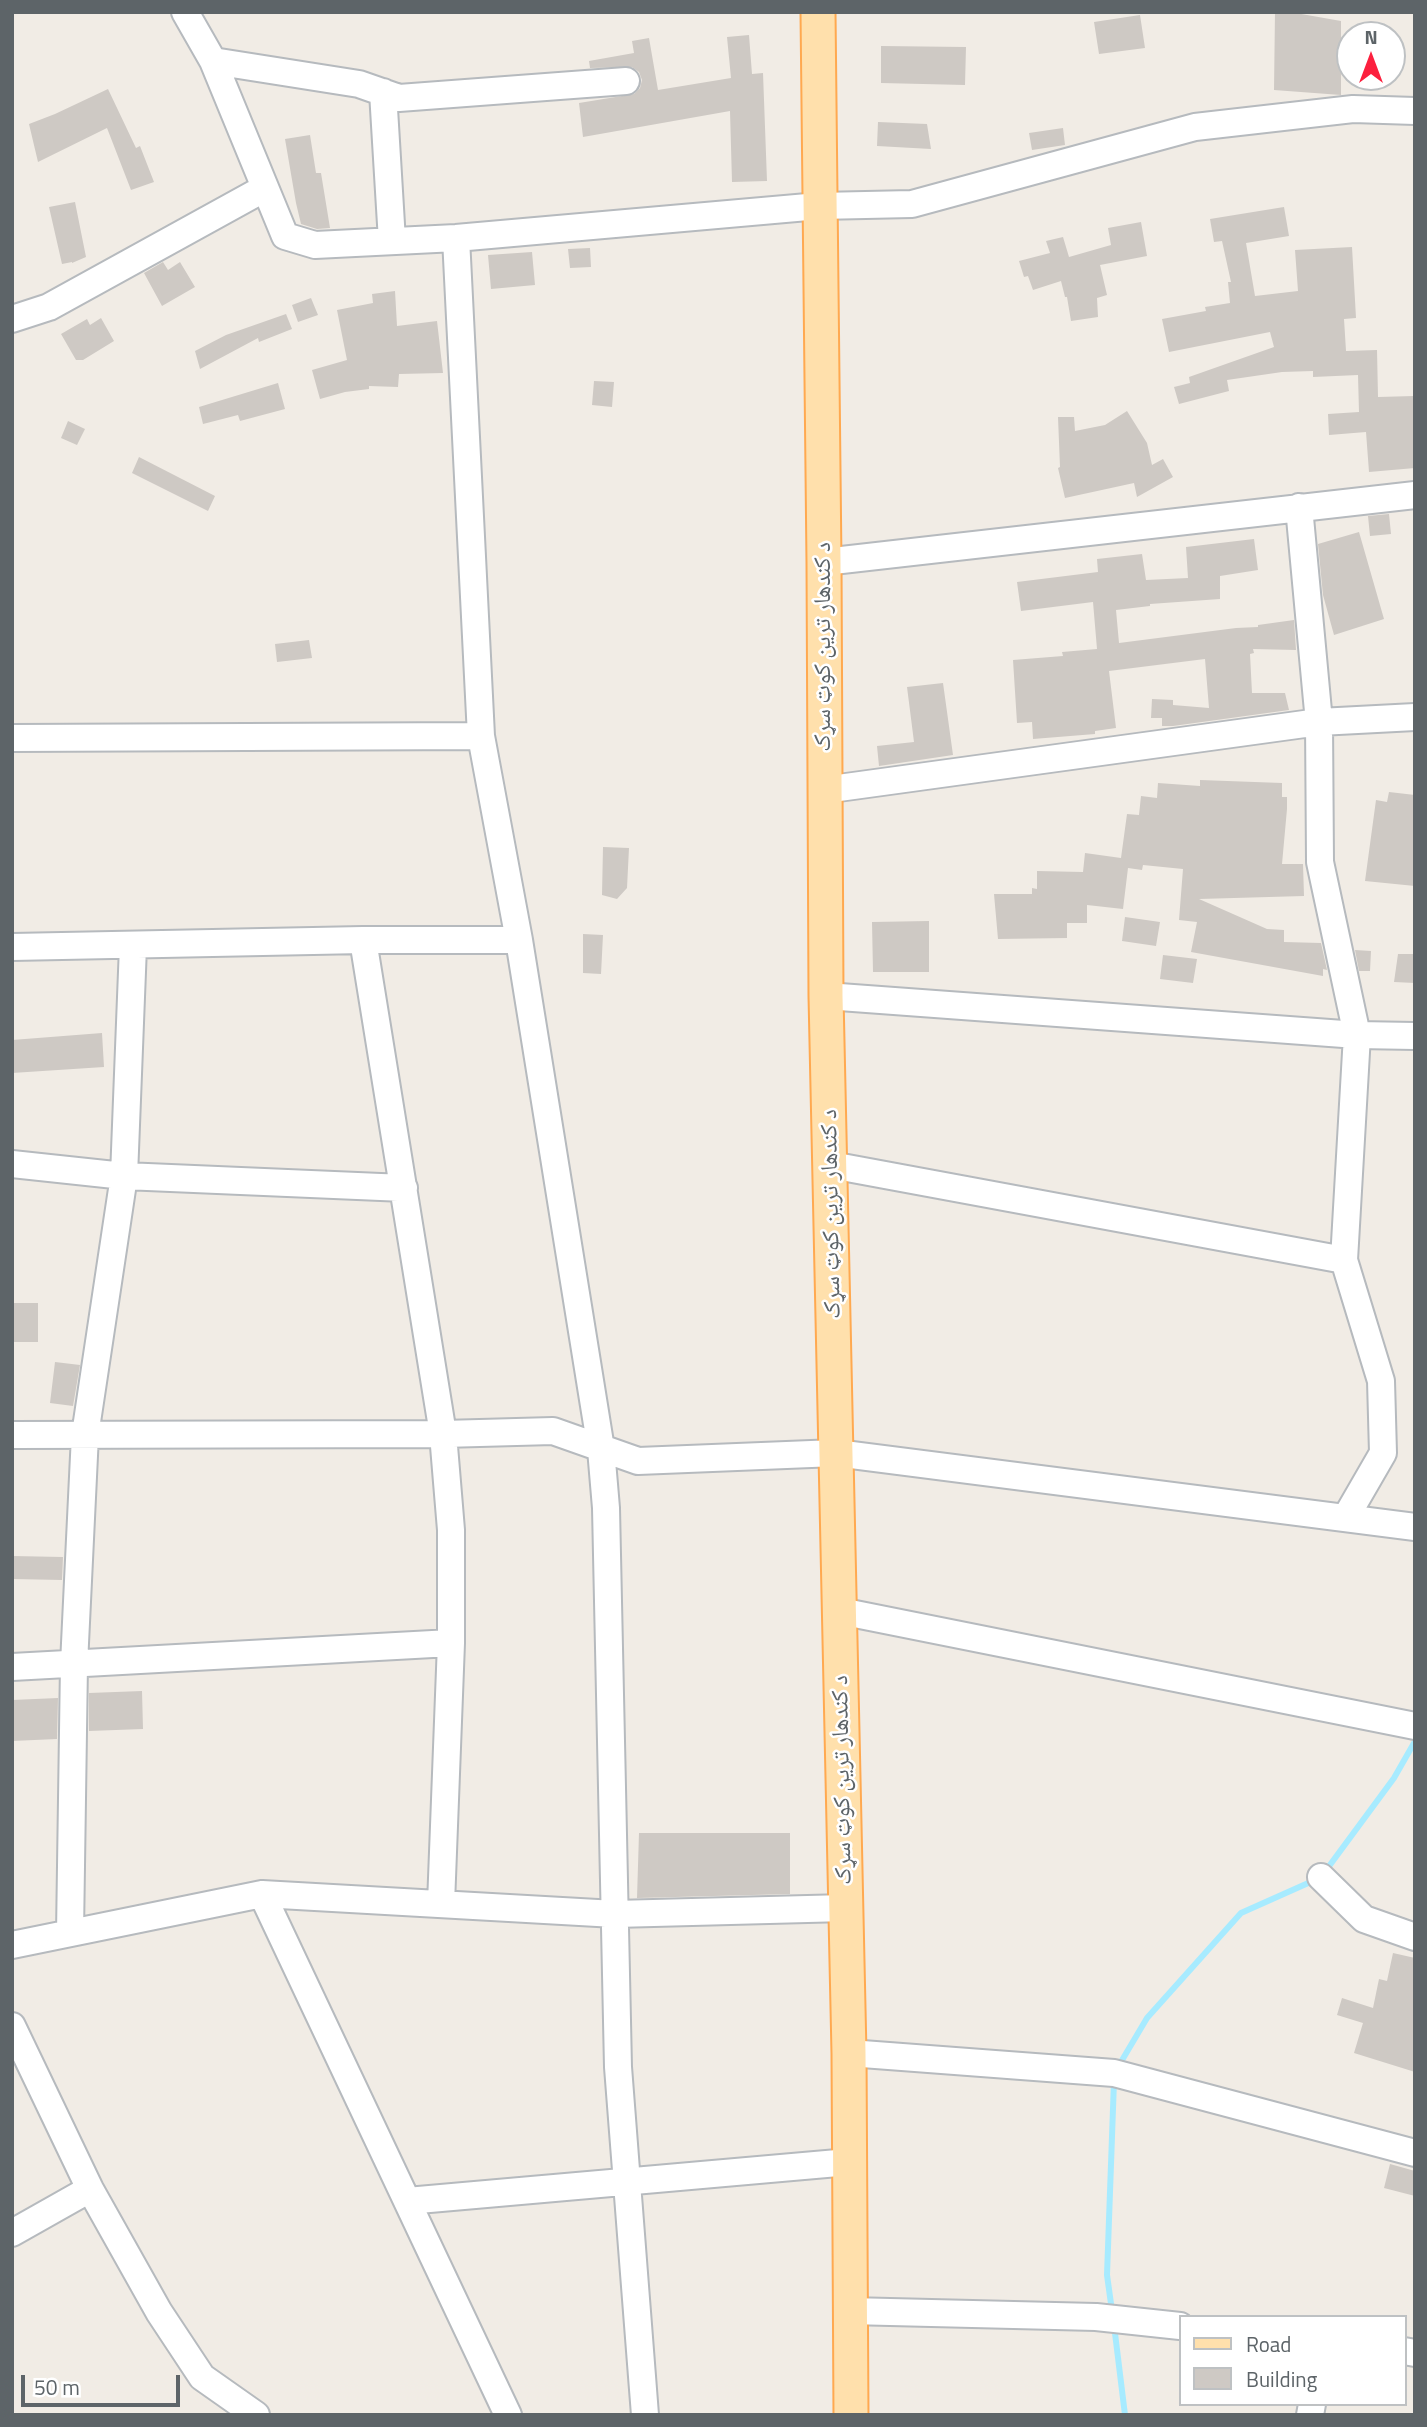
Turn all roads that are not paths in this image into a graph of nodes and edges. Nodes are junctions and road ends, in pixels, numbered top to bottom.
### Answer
1 (185, 12) edge
2 (818, 12) edge
3 (213, 61) junction
4 (626, 81) dead end
5 (383, 92) junction
6 (1415, 111) edge
7 (264, 188) junction
8 (819, 206) junction
9 (456, 238) junction
10 (392, 241) junction
11 (12, 319) edge
12 (1415, 495) edge
13 (1298, 507) junction
14 (824, 562) junction
15 (1415, 717) edge
16 (1319, 722) junction
17 (481, 736) junction
18 (12, 738) edge
19 (824, 790) junction
20 (363, 940) junction
21 (519, 940) junction
22 (133, 946) junction
23 (12, 947) edge
24 (826, 996) junction
25 (1357, 1035) junction
26 (1415, 1036) edge
27 (12, 1164) edge
28 (831, 1165) junction
29 (124, 1176) junction
30 (404, 1188) junction
31 (1344, 1260) junction
32 (85, 1434) junction
33 (443, 1434) junction
34 (12, 1435) edge
35 (601, 1449) junction
36 (836, 1453) junction
37 (1346, 1517) junction
38 (1415, 1527) edge
39 (840, 1611) junction
40 (451, 1643) junction
41 (74, 1664) junction
42 (12, 1667) edge
43 (1415, 1726) edge
44 (1321, 1877) dead end
45 (262, 1895) junction
46 (440, 1904) junction
47 (846, 1908) junction
48 (615, 1914) junction
49 (70, 1933) junction
50 (1415, 1937) edge
51 (12, 1945) edge
52 (12, 2026) edge
53 (849, 2053) junction
54 (1415, 2153) edge
55 (849, 2162) junction
56 (627, 2181) junction
57 (90, 2189) junction
58 (407, 2201) junction
59 (12, 2233) edge
60 (849, 2311) junction
61 (1178, 2326) edge
62 (256, 2415) edge
63 (508, 2415) edge
64 (645, 2415) edge
65 (851, 2415) edge

1 - 3 street
2 - 8 main road, د کندهار ترين کوټ سړک
3 - 5 street
3 - 7 street
4 - 5 street
5 - 10 street
6 - 8 street
7 - 10 street
7 - 11 street
8 - 9 street
8 - 14 main road, د کندهار ترين کوټ سړک
9 - 10 street
9 - 17 street
12 - 13 street
13 - 14 street
13 - 16 street
14 - 19 main road, د کندهار ترين کوټ سړک
15 - 16 street
16 - 19 street
16 - 25 street
17 - 18 street
17 - 21 street
19 - 24 main road, د کندهار ترين کوټ سړک
20 - 21 street
20 - 22 street
20 - 30 street
21 - 35 street
22 - 23 street
22 - 29 street
24 - 25 street
24 - 28 main road, د کندهار ترين کوټ سړک
25 - 26 street
25 - 31 street
27 - 29 street
28 - 31 street
28 - 36 main road, د کندهار ترين کوټ سړک
29 - 30 street
29 - 32 street
30 - 33 street
31 - 37 street
32 - 33 street
32 - 34 street
32 - 41 street
33 - 35 street
33 - 40 street
35 - 36 street
35 - 48 street
36 - 37 street
36 - 39 main road, د کندهار ترين کوټ سړک
37 - 38 street
39 - 43 street
39 - 47 main road, د کندهار ترين کوټ سړک
40 - 41 street
40 - 46 street
41 - 42 street
41 - 49 street
44 - 50 street
45 - 46 street
45 - 49 street
45 - 58 street
46 - 48 street
47 - 48 street
47 - 53 main road, د کندهار ترين کوټ سړک
48 - 56 street
49 - 51 street
52 - 57 street
53 - 54 street
53 - 55 main road, د کندهار ترين کوټ سړک
55 - 56 street
55 - 60 main road, د کندهار ترين کوټ سړک
56 - 58 street
56 - 64 street
57 - 59 street
57 - 62 street
58 - 63 street
60 - 61 street
60 - 65 main road, د کندهار ترين کوټ سړک

